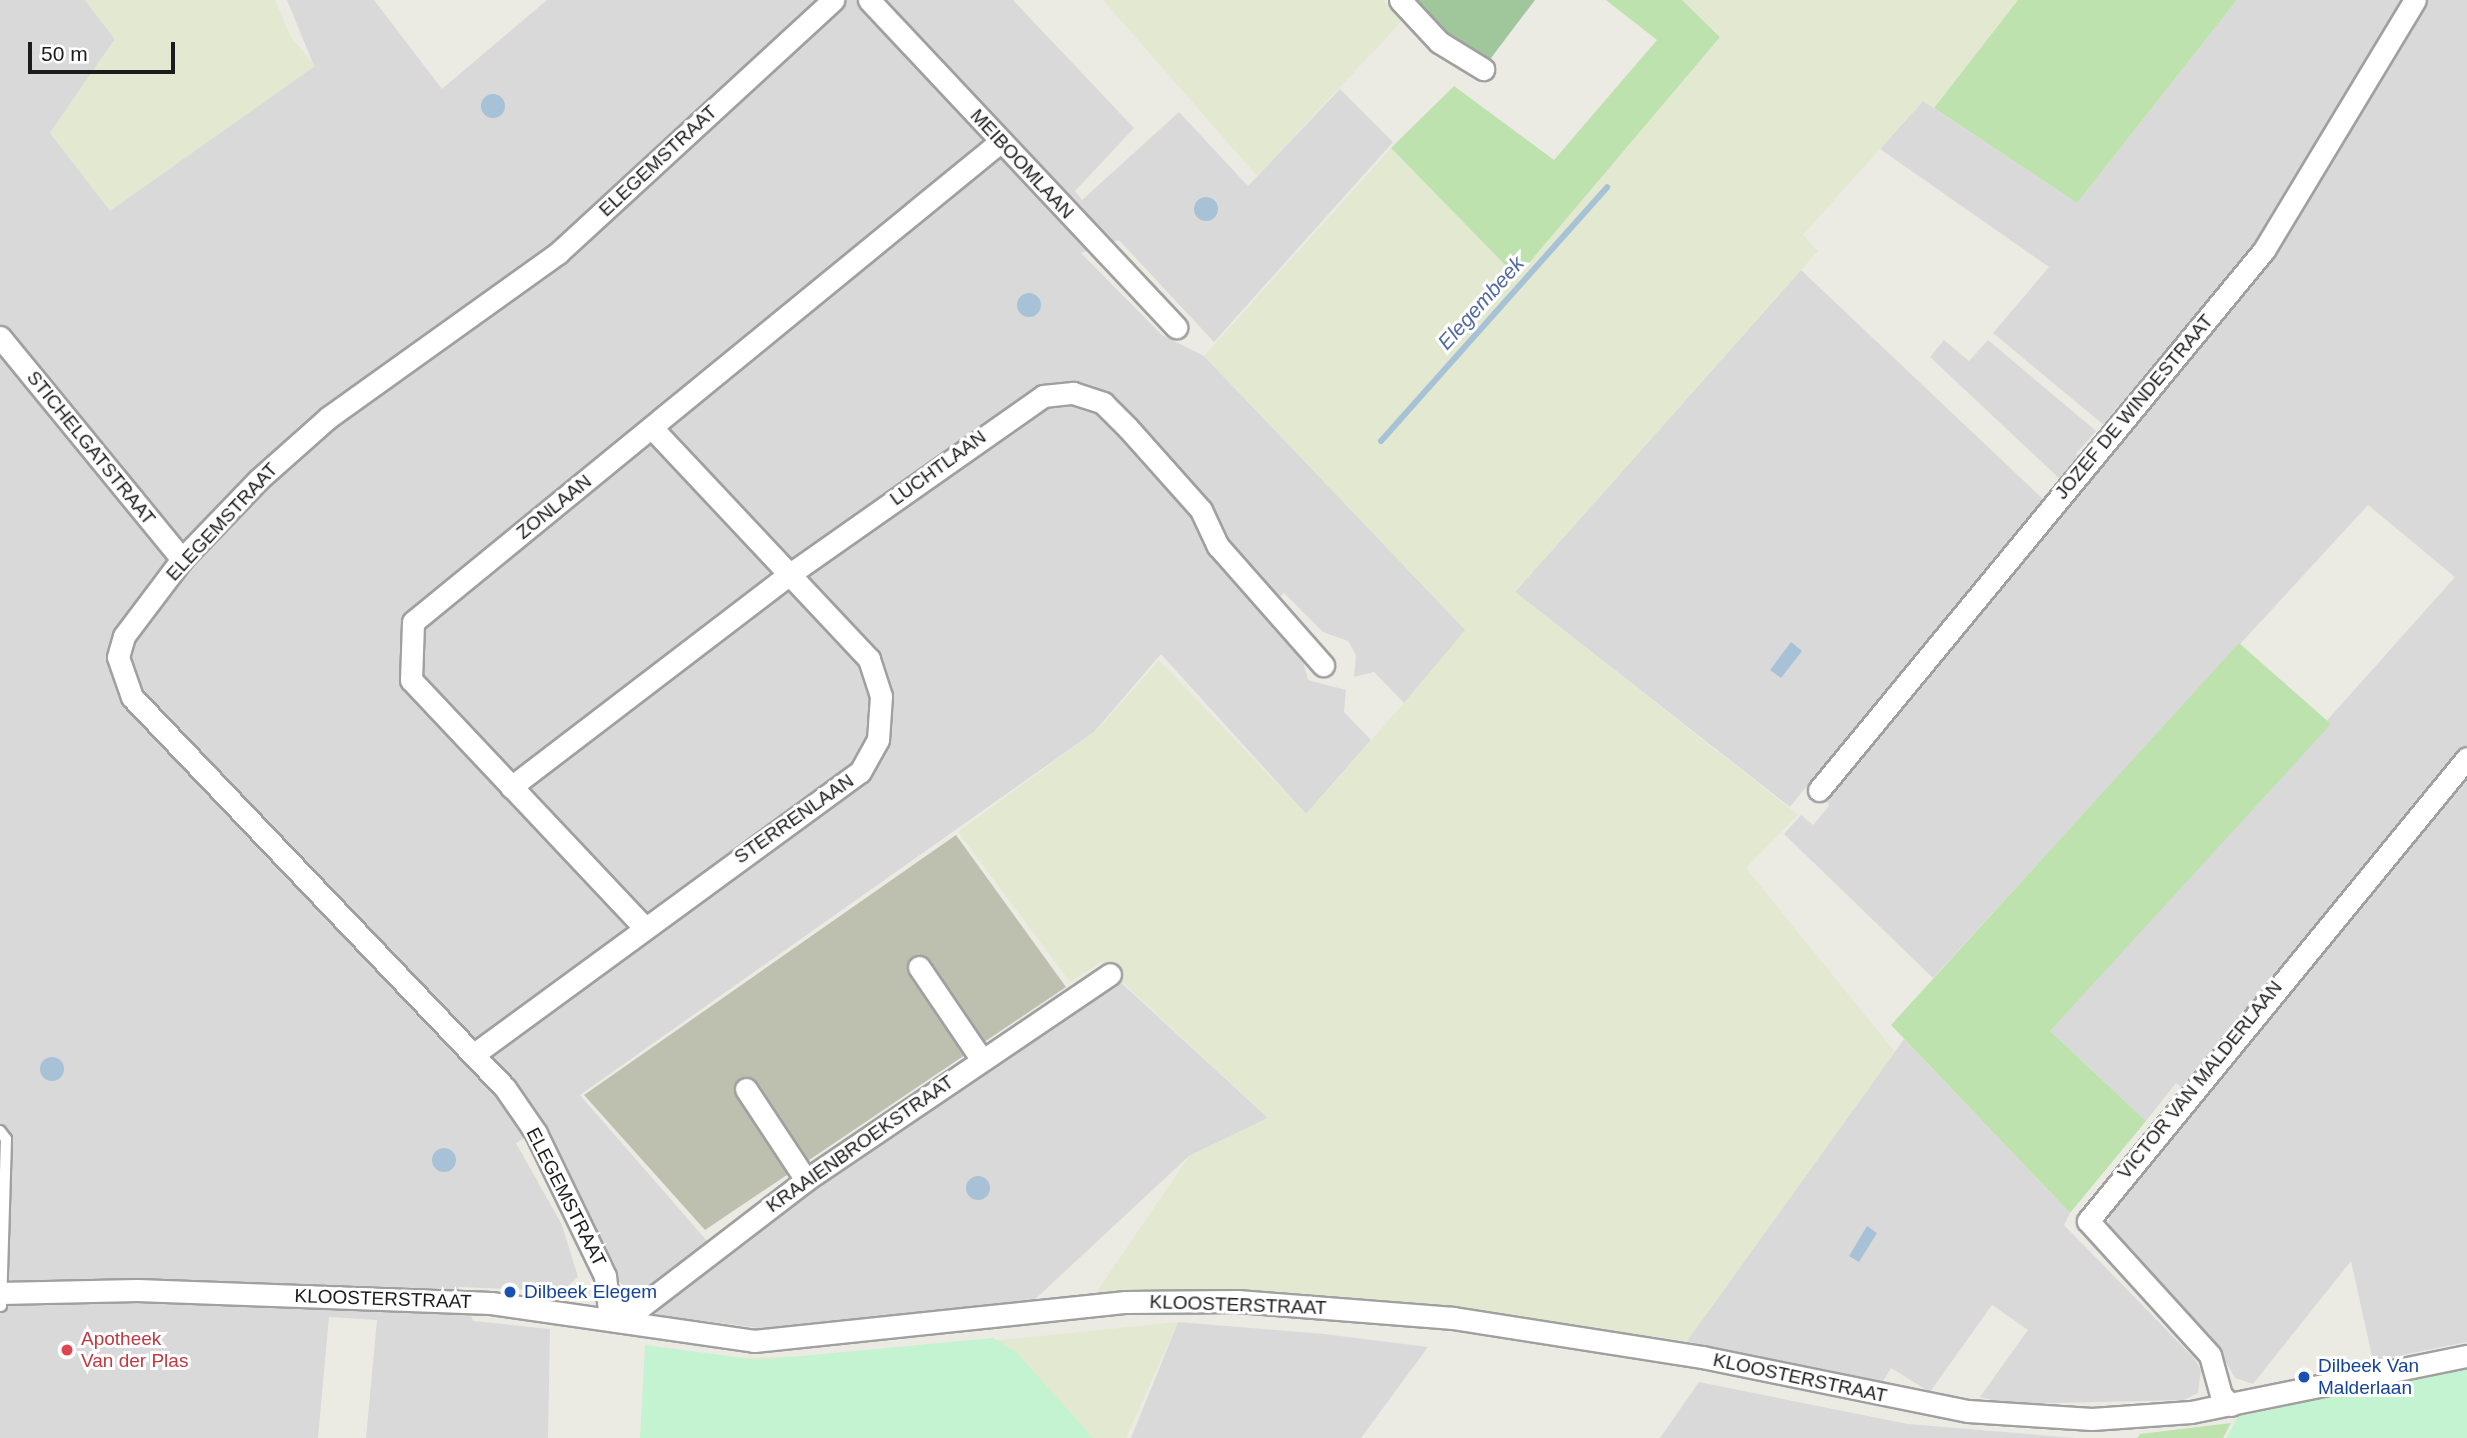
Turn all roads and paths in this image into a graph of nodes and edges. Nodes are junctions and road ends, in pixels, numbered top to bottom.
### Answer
1 (833, 0) edge
2 (869, 0) edge
3 (1400, 0) edge
4 (2415, 0) edge
5 (1483, 69) dead end
6 (1001, 141) junction
7 (1176, 327) dead end
8 (0, 337) edge
9 (651, 428) junction
10 (182, 559) junction
11 (790, 574) junction
12 (1323, 665) dead end
13 (2467, 758) edge
14 (511, 787) junction
15 (1819, 790) dead end
16 (643, 926) junction
17 (919, 967) dead end
18 (1110, 974) dead end
19 (477, 1052) junction
20 (982, 1060) junction
21 (746, 1089) dead end
22 (0, 1131) edge
23 (806, 1180) junction
24 (0, 1293) edge
25 (1, 1306) edge
26 (611, 1315) junction
27 (2467, 1356) edge
28 (2231, 1405) junction

1 - 10 street, ELEGEMSTRAAT
2 - 6 street, MEIBOOMLAAN
3 - 5 street
4 - 15 street, JOZEF DE WINDESTRAAT
6 - 7 street, MEIBOOMLAAN
6 - 9 street, ZONLAAN
8 - 10 street, STICHELGATSTRAAT
9 - 11 street, STERRENLAAN
9 - 14 street, ZONLAAN
10 - 19 street, ELEGEMSTRAAT
11 - 12 street, LUCHTLAAN
11 - 14 street, LUCHTLAAN
11 - 16 street, STERRENLAAN
13 - 28 street, VICTOR VAN MALDERLAAN
14 - 16 street, ZONLAAN
16 - 19 street, STERRENLAAN
17 - 20 street
18 - 20 street, KRAAIENBROEKSTRAAT
19 - 26 street, ELEGEMSTRAAT
20 - 23 street, KRAAIENBROEKSTRAAT
21 - 23 street
22 - 24 lane
23 - 26 street, KRAAIENBROEKSTRAAT
24 - 25 lane
24 - 26 street, KLOOSTERSTRAAT
26 - 28 street, KLOOSTERSTRAAT
27 - 28 street, KLOOSTERSTRAAT

